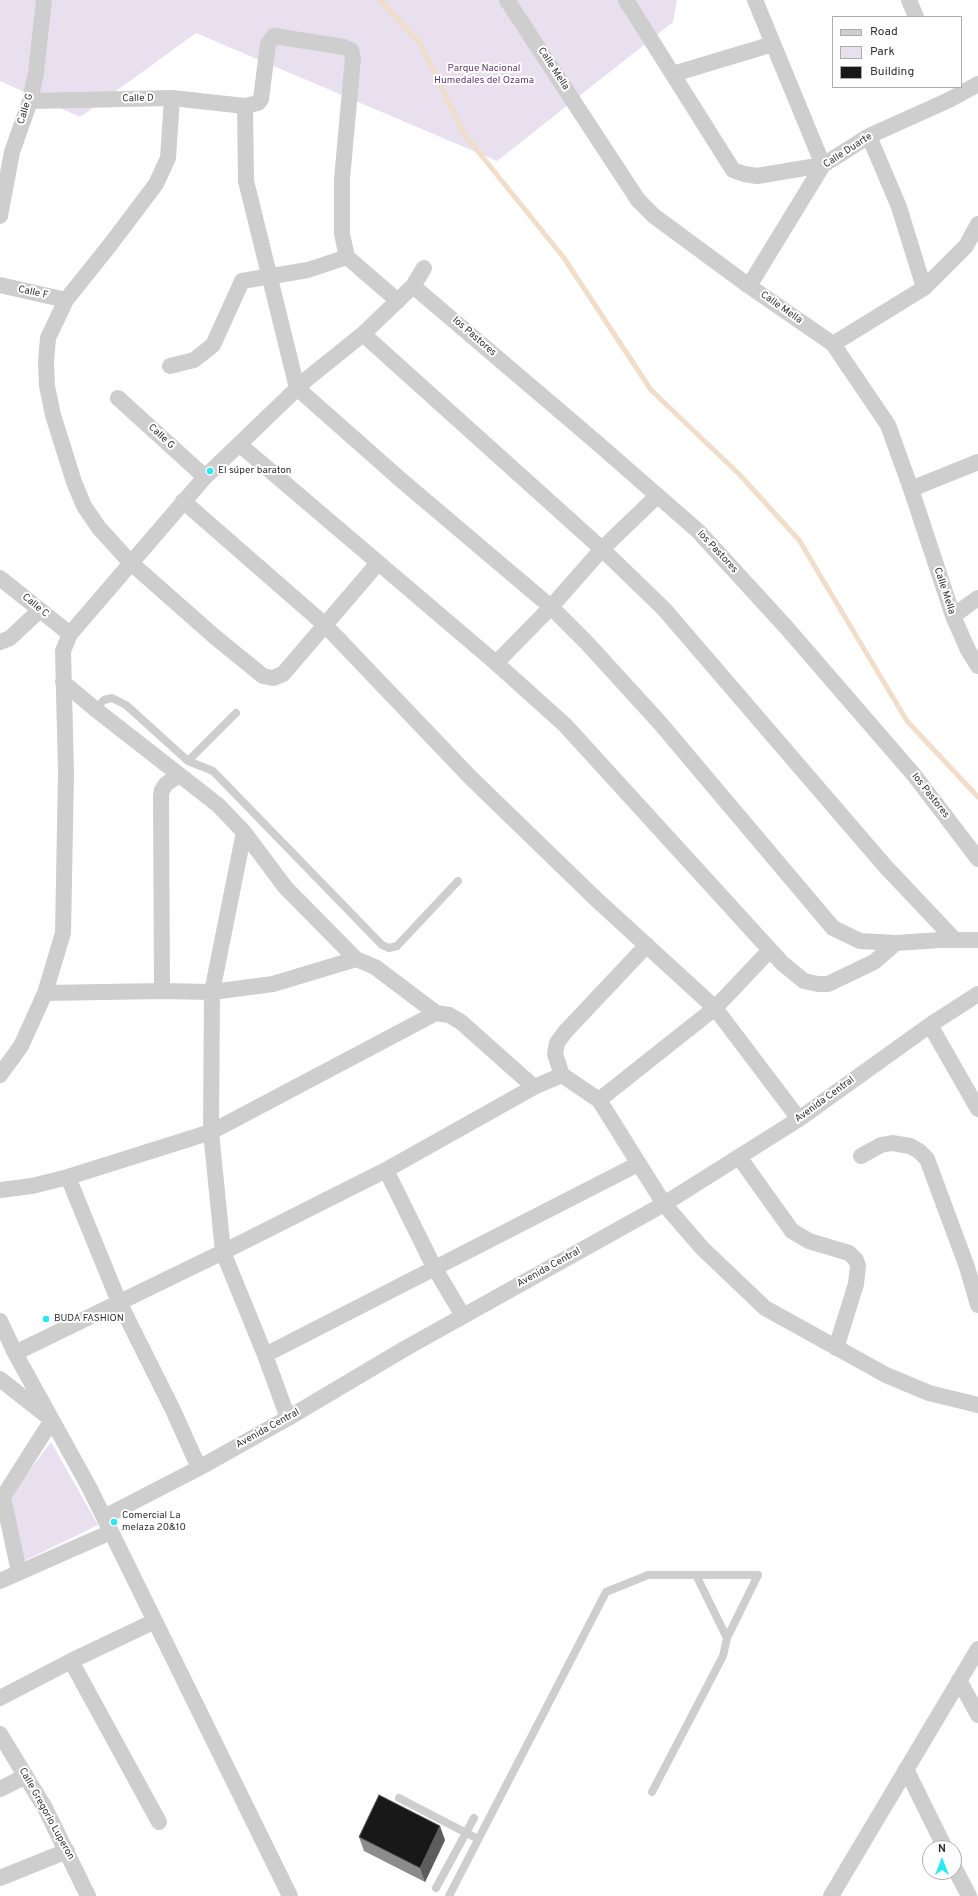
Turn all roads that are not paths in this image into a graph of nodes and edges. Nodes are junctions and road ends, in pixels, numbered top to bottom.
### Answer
1 (44, 0) edge
2 (507, 0) edge
3 (626, 0) edge
4 (755, 0) edge
5 (909, 0) edge
6 (916, 16) edge
7 (773, 44) junction
8 (673, 74) junction
9 (978, 84) edge
10 (947, 93) edge
11 (172, 98) junction
12 (30, 101) junction
13 (245, 106) junction
14 (869, 136) junction
15 (824, 165) junction
16 (0, 216) edge
17 (978, 224) edge
18 (347, 257) junction
19 (424, 268) dead end
20 (269, 276) junction
21 (0, 286) edge
22 (413, 286) junction
23 (748, 286) junction
24 (924, 288) junction
25 (66, 300) junction
26 (398, 301) junction
27 (363, 334) junction
28 (833, 344) junction
29 (170, 366) dead end
30 (297, 388) junction
31 (118, 398) dead end
32 (240, 445) junction
33 (978, 462) edge
34 (204, 477) junction
35 (912, 489) junction
36 (657, 496) junction
37 (183, 501) junction
38 (602, 549) junction
39 (130, 562) junction
40 (378, 563) junction
41 (0, 578) edge
42 (978, 598) edge
43 (551, 607) junction
44 (40, 610) junction
45 (952, 616) junction
46 (324, 624) junction
47 (70, 634) junction
48 (0, 642) edge
49 (496, 663) junction
50 (978, 666) edge
51 (63, 682) junction
52 (95, 709) junction
53 (236, 713) dead end
54 (188, 761) junction
55 (179, 775) junction
56 (244, 832) junction
57 (978, 859) edge
58 (458, 881) dead end
59 (954, 940) junction
60 (978, 940) edge
61 (896, 943) junction
62 (647, 945) junction
63 (770, 950) junction
64 (356, 959) junction
65 (162, 991) junction
66 (212, 992) junction
67 (45, 993) junction
68 (978, 994) edge
69 (715, 1008) junction
70 (436, 1013) junction
71 (930, 1025) junction
72 (0, 1075) edge
73 (562, 1075) junction
74 (534, 1087) junction
75 (599, 1100) junction
76 (978, 1109) edge
77 (799, 1119) junction
78 (211, 1132) junction
79 (861, 1156) dead end
80 (738, 1157) junction
81 (638, 1164) junction
82 (386, 1170) junction
83 (68, 1177) junction
84 (0, 1190) edge
85 (664, 1204) junction
86 (223, 1252) junction
87 (973, 1265) edge
88 (434, 1267) junction
89 (119, 1302) junction
90 (978, 1305) edge
91 (463, 1316) junction
92 (0, 1321) edge
93 (836, 1348) junction
94 (15, 1353) junction
95 (265, 1355) junction
96 (0, 1379) edge
97 (978, 1405) edge
98 (288, 1418) junction
99 (52, 1420) junction
100 (199, 1468) junction
101 (1, 1496) edge
102 (104, 1517) junction
103 (111, 1532) junction
104 (19, 1572) junction
105 (696, 1575) junction
106 (0, 1581) edge
107 (155, 1621) junction
108 (727, 1638) junction
109 (978, 1649) edge
110 (71, 1661) junction
111 (959, 1680) junction
112 (0, 1698) edge
113 (978, 1715) edge
114 (0, 1734) edge
115 (906, 1769) junction
116 (26, 1776) junction
117 (0, 1789) edge
118 (652, 1792) dead end
119 (399, 1798) dead end
120 (474, 1818) dead end
121 (159, 1822) dead end
122 (466, 1833) junction
123 (478, 1839) junction
124 (941, 1840) edge
125 (67, 1851) junction
126 (0, 1878) edge
127 (961, 1880) edge
128 (436, 1888) dead end
129 (88, 1896) edge
130 (290, 1896) edge
131 (449, 1896) edge
132 (830, 1896) edge
133 (969, 1896) edge

1 - 12 street, Calle G
2 - 23 street, Calle Mella
3 - 8 street
4 - 7 street
5 - 6 street
7 - 8 street
7 - 15 street
8 - 15 street
9 - 10 street, Calle Duarte
10 - 14 street, Calle Duarte
11 - 12 street, Calle D
11 - 13 street, Calle D
11 - 25 street
12 - 16 street, Calle G
13 - 18 street
13 - 20 street
14 - 15 street, Calle Duarte
14 - 24 street
15 - 23 street, Calle Duarte
17 - 24 street
18 - 20 street
18 - 26 street
19 - 22 street
20 - 29 street
20 - 30 street
21 - 25 street, Calle F
22 - 26 street
22 - 36 street, los Pastores
23 - 28 street, Calle Mella
24 - 28 street
25 - 39 street
26 - 27 street
27 - 30 street
27 - 38 street
28 - 35 street, Calle Mella
30 - 32 street
30 - 43 street
31 - 34 street, Calle G
32 - 34 street
32 - 40 street
33 - 35 street
34 - 37 street
35 - 45 street, Calle Mella
36 - 38 street
36 - 57 street, los Pastores
37 - 39 street
37 - 46 street
38 - 43 street
38 - 59 street
39 - 46 street
39 - 47 street
40 - 46 street
40 - 49 street
41 - 44 street, Calle C
42 - 45 street
43 - 49 street
43 - 61 street
44 - 47 street, Calle C
44 - 48 street
45 - 50 street, Calle Mella
46 - 62 street
47 - 51 street
49 - 63 street
51 - 52 street
51 - 67 street
52 - 54 lane
52 - 55 street
53 - 54 lane
54 - 58 lane
55 - 56 street
55 - 65 street
56 - 64 street
56 - 66 street
59 - 60 street
59 - 61 street
61 - 63 street
62 - 69 street
62 - 73 street
63 - 69 street
64 - 66 street
64 - 70 street
65 - 66 street
65 - 67 street
66 - 78 street
67 - 72 street
68 - 71 street, Avenida Central
69 - 75 street
69 - 77 street
70 - 74 street
70 - 78 street
71 - 76 street
71 - 77 street, Avenida Central
73 - 74 street
73 - 75 street
74 - 82 street
75 - 81 street
77 - 80 street, Avenida Central
78 - 83 street
78 - 86 street
79 - 87 street
80 - 85 street, Avenida Central
80 - 93 street
81 - 85 street
81 - 88 street
82 - 86 street
82 - 88 street
83 - 84 street
83 - 89 street
85 - 91 street, Avenida Central
85 - 93 street
86 - 89 street
86 - 95 street
87 - 90 street
88 - 91 street
88 - 95 street
89 - 94 street
89 - 100 street
91 - 98 street, Avenida Central
92 - 94 street
93 - 97 street
94 - 99 street
95 - 98 street
96 - 99 street
98 - 100 street, Avenida Central
99 - 101 street
99 - 102 street
100 - 102 street, Avenida Central
101 - 104 street
102 - 103 street
103 - 104 street
103 - 107 street
104 - 106 street
105 - 108 lane
105 - 108 lane
105 - 123 lane
107 - 110 street
107 - 130 street
108 - 118 lane
109 - 111 street
110 - 112 street
110 - 121 street
111 - 113 street
111 - 115 street
114 - 116 street, Calle Gregorio Luperon
115 - 124 street
115 - 132 street
116 - 117 street
116 - 125 street, Calle Gregorio Luperon
119 - 122 lane
120 - 122 lane
122 - 123 lane
122 - 128 lane
123 - 131 lane
125 - 126 street
125 - 129 street, Calle Gregorio Luperon
127 - 133 street

